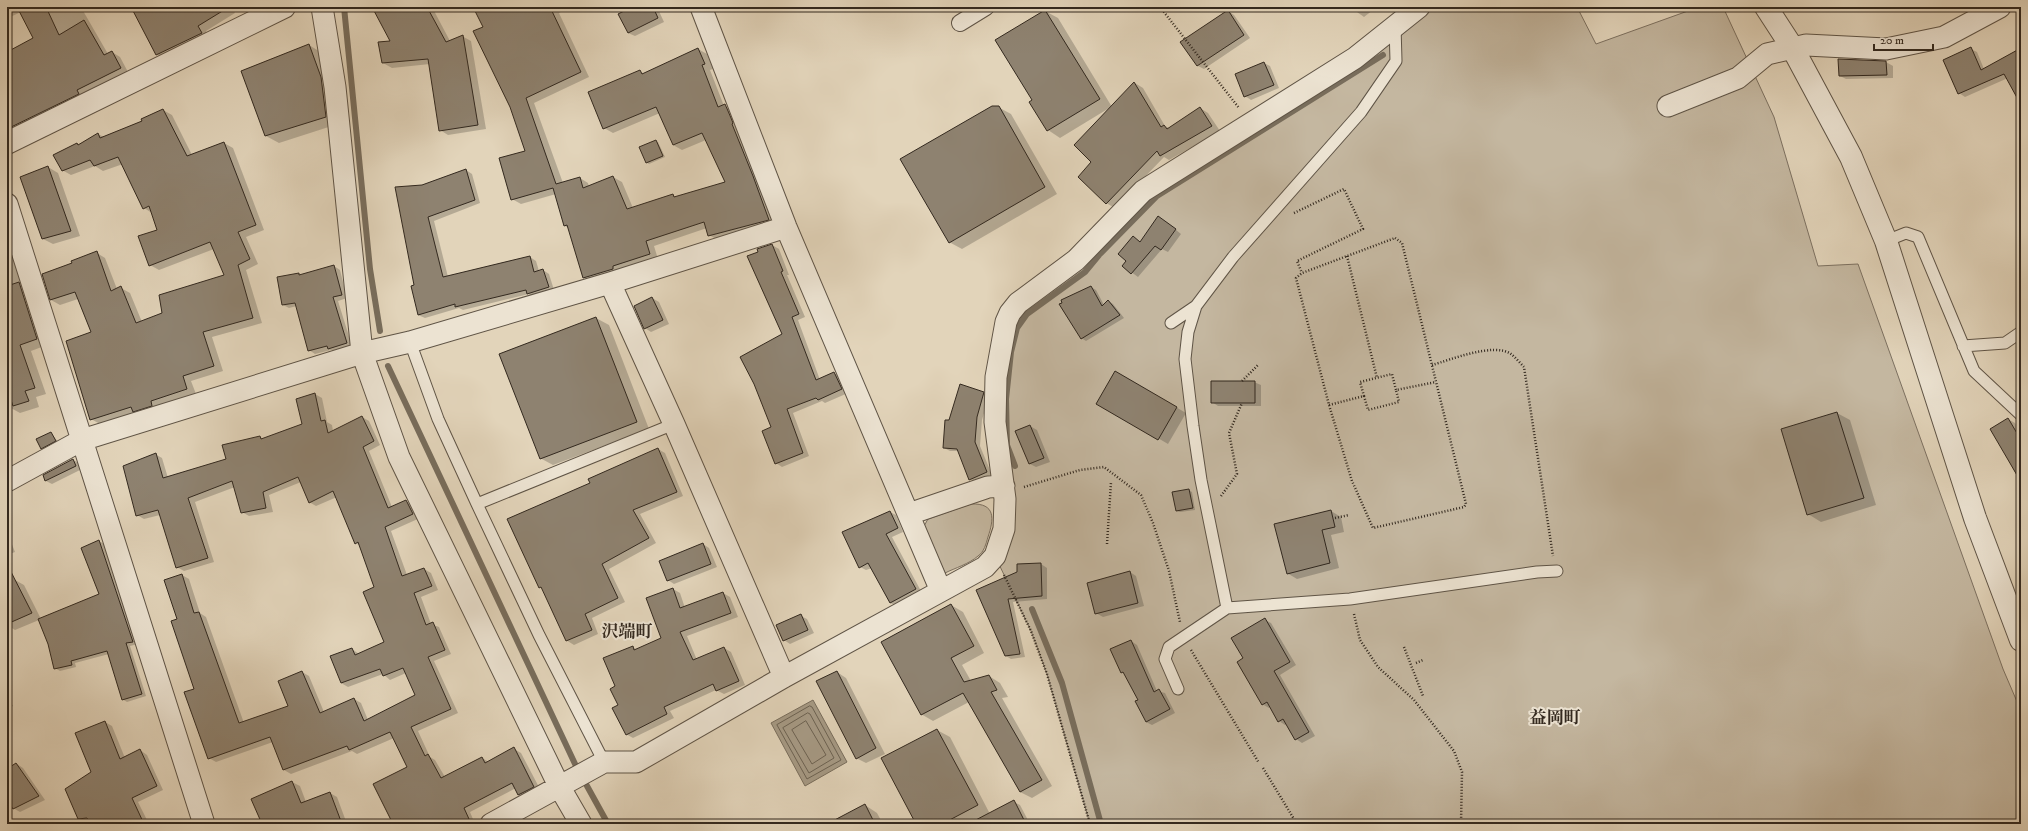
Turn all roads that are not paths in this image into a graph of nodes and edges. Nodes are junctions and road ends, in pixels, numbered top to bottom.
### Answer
1 (284, 7) edge
2 (322, 7) edge
3 (701, 7) edge
4 (986, 7) edge
5 (1418, 7) edge
6 (1766, 7) edge
7 (1996, 8) edge
8 (960, 24) dead end
9 (1396, 26) junction
10 (1792, 47) junction
11 (1668, 106) dead end
12 (7, 143) edge
13 (7, 204) edge
14 (786, 227) junction
15 (1886, 241) junction
16 (610, 283) junction
17 (1196, 306) junction
18 (1171, 323) dead end
19 (2021, 332) edge
20 (410, 342) junction
21 (1963, 346) junction
22 (362, 353) junction
23 (2021, 416) edge
24 (674, 424) junction
25 (82, 440) junction
26 (7, 481) edge
27 (1013, 487) junction
28 (477, 504) junction
29 (909, 514) junction
30 (1557, 571) dead end
31 (941, 591) junction
32 (1227, 608) junction
33 (2021, 640) edge
34 (784, 677) junction
35 (1178, 689) dead end
36 (597, 765) junction
37 (562, 784) junction
38 (204, 824) edge
39 (491, 824) edge
40 (581, 824) edge

1 - 12 street
2 - 22 street
3 - 14 street
4 - 8 street
5 - 9 street
6 - 10 street
7 - 10 street
9 - 17 lane
9 - 27 street
10 - 11 street
10 - 15 street
13 - 25 street
14 - 16 street
14 - 29 street
15 - 21 lane
15 - 33 street
16 - 20 street
16 - 24 street
17 - 18 lane
17 - 32 lane
19 - 21 lane
20 - 22 street
20 - 28 lane
21 - 23 lane
22 - 25 street
22 - 37 street
24 - 28 lane
24 - 34 street
25 - 26 street
25 - 38 street
27 - 29 street
27 - 31 street
28 - 36 lane
29 - 31 street
30 - 32 lane
31 - 34 street
32 - 35 lane
34 - 36 street
36 - 37 street
37 - 39 street
37 - 40 street

